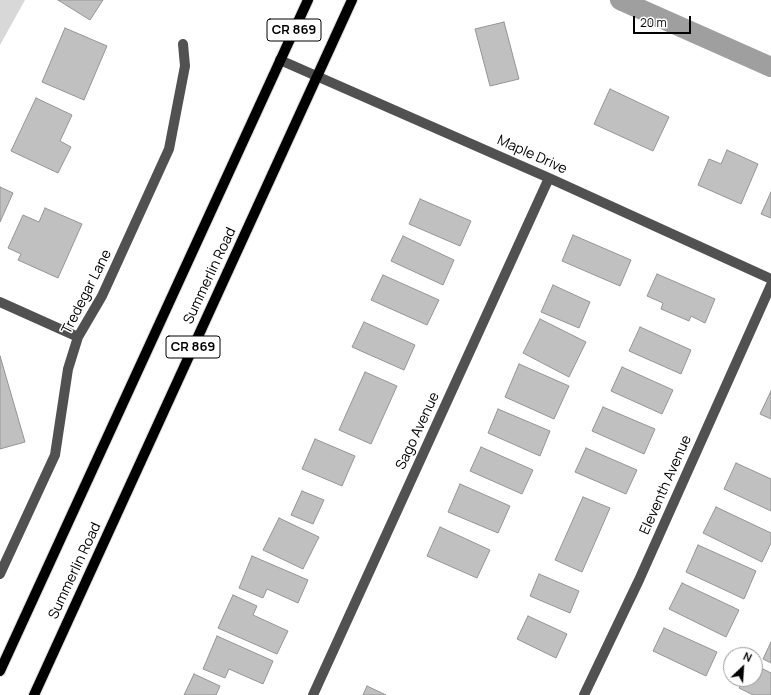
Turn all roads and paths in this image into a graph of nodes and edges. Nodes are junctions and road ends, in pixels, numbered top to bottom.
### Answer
1 (308, 0) edge
2 (352, 0) edge
3 (183, 44) dead end
4 (280, 60) junction
5 (317, 76) junction
6 (549, 178) junction
7 (771, 279) edge
8 (771, 285) edge
9 (0, 302) edge
10 (78, 337) junction
11 (0, 574) edge
12 (0, 671) edge
13 (34, 695) edge
14 (313, 695) edge
15 (584, 695) edge

1 - 4 main road, Summerlin Road / CR 869
2 - 5 main road, Summerlin Road / CR 869
3 - 10 street, Tredegar Lane
4 - 5 street, Maple Drive
4 - 12 main road, Summerlin Road / CR 869
5 - 6 street, Maple Drive
5 - 13 main road, Summerlin Road / CR 869
6 - 7 street, Maple Drive
6 - 14 street, Sago Avenue
8 - 15 street, Eleventh Avenue
9 - 10 street
10 - 11 street, Tredegar Lane

